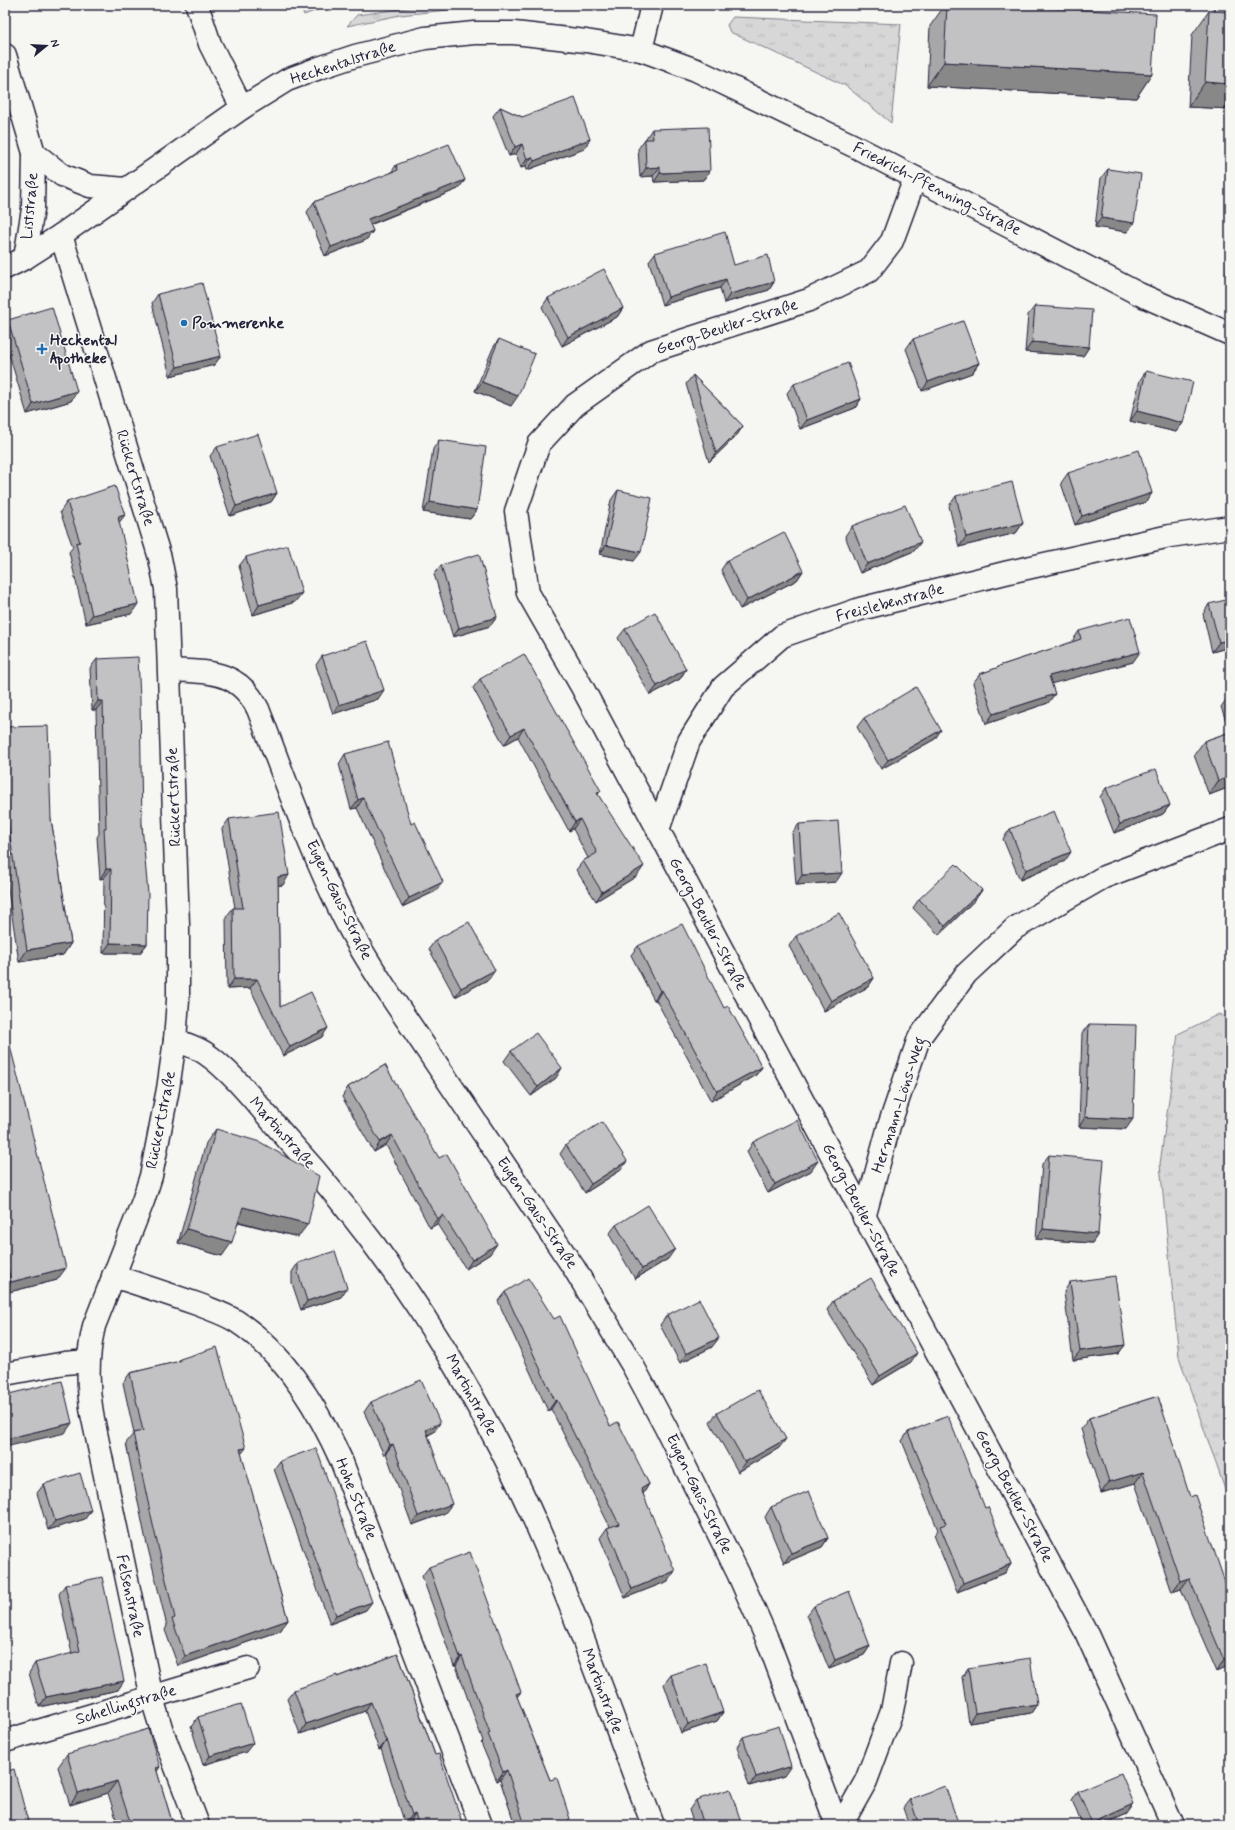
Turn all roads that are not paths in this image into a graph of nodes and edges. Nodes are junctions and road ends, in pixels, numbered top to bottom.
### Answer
1 (197, 5) edge
2 (652, 5) edge
3 (1225, 5) edge
4 (1230, 6) edge
5 (642, 50) junction
6 (5, 55) edge
7 (242, 108) junction
8 (34, 153) junction
9 (915, 178) junction
10 (126, 189) junction
11 (61, 235) junction
12 (25, 258) junction
13 (5, 268) edge
14 (1230, 334) edge
15 (1230, 527) edge
16 (170, 670) junction
17 (1230, 829) edge
18 (658, 830) junction
19 (175, 1040) junction
20 (864, 1218) junction
21 (113, 1276) junction
22 (88, 1361) junction
23 (5, 1374) edge
24 (901, 1663) dead end
25 (248, 1668) dead end
26 (152, 1698) junction
27 (5, 1741) edge
28 (836, 1824) edge
29 (198, 1825) edge
30 (482, 1825) edge
31 (653, 1825) edge
32 (1173, 1825) edge

1 - 7 street
2 - 5 street
3 - 4 street
5 - 7 street, Heckentalstraße
5 - 9 street, Friedrich-Pfenning-Straße
6 - 8 street, Liststraße
7 - 10 street, Heckentalstraße
8 - 10 street, Liststraße
8 - 12 street, Liststraße
9 - 14 street, Friedrich-Pfenning-Straße
9 - 18 street, Georg-Beutler-Straße
10 - 11 street, Heckentalstraße
11 - 12 street, Heckentalstraße
11 - 16 street, Rückertstraße
12 - 13 street, Heckentalstraße
15 - 18 street, Freislebenstraße
16 - 19 street, Rückertstraße
16 - 28 street, Eugen-Gaus-Straße
17 - 20 street, Hermann-Löns-Weg
18 - 20 street, Georg-Beutler-Straße
19 - 21 street, Rückertstraße
19 - 31 street, Martinstraße
20 - 32 street, Georg-Beutler-Straße
21 - 22 street, Rückertstraße
21 - 30 street, Hohe Straße
22 - 23 street
22 - 26 street, Felsenstraße
24 - 28 street
25 - 26 street, Schellingstraße
26 - 27 street, Schellingstraße
26 - 29 street, Felsenstraße

